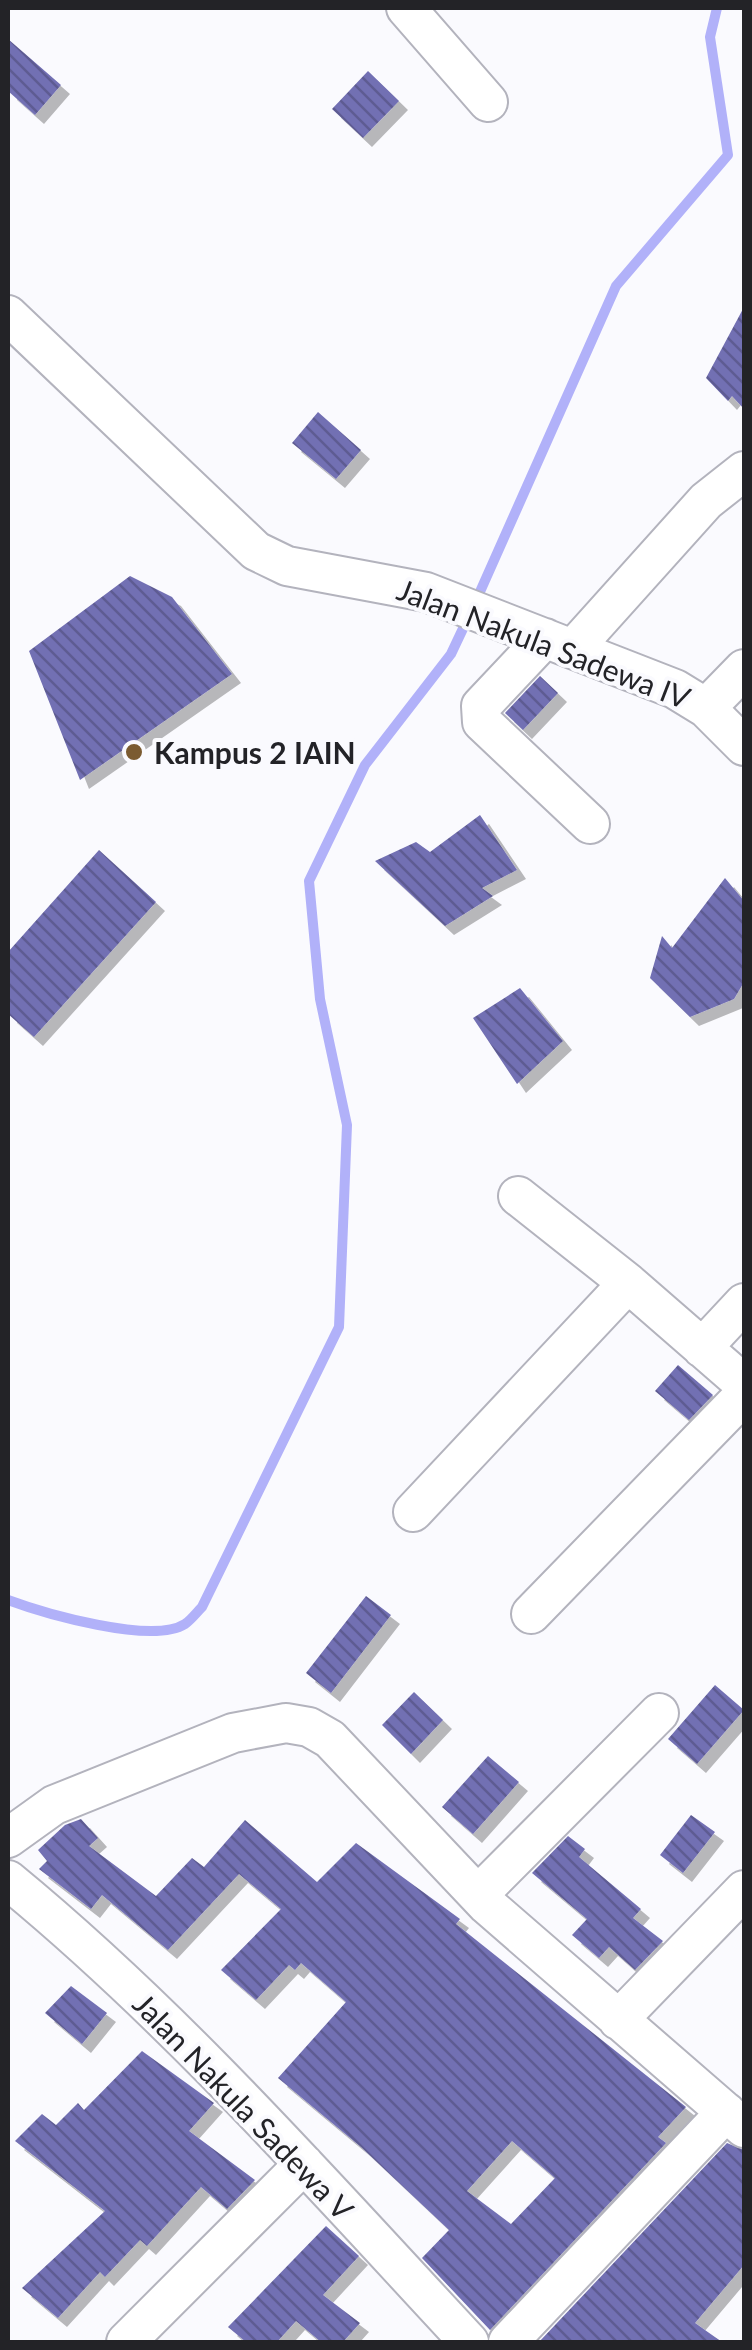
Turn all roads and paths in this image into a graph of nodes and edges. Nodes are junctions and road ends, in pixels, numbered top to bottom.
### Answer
1 (406, 8) edge
2 (488, 102) dead end
3 (8, 315) edge
4 (744, 471) edge
5 (559, 644) junction
6 (744, 668) edge
7 (706, 708) junction
8 (744, 746) edge
9 (590, 824) dead end
10 (518, 1196) dead end
11 (628, 1282) junction
12 (744, 1303) edge
13 (702, 1348) junction
14 (744, 1384) edge
15 (744, 1395) edge
16 (413, 1512) dead end
17 (530, 1614) dead end
18 (659, 1713) dead end
19 (8, 1838) edge
20 (8, 1880) edge
21 (744, 1890) edge
22 (478, 1895) junction
23 (618, 2020) junction
24 (736, 2120) edge
25 (304, 2164) junction
26 (126, 2342) edge
27 (469, 2342) edge
28 (508, 2342) edge

1 - 2 street
3 - 5 street, Jalan Nakula Sadewa IV
4 - 5 street
5 - 7 street, Jalan Nakula Sadewa IV
5 - 9 street
6 - 7 street
7 - 8 street, Jalan Nakula Sadewa IV
10 - 11 street
11 - 13 street
11 - 16 street
12 - 13 street
13 - 14 street
15 - 17 street
18 - 22 street
19 - 22 street
20 - 25 street, Jalan Nakula Sadewa V
21 - 23 street
22 - 23 street
23 - 24 street
24 - 28 street
25 - 26 street
25 - 27 street, Jalan Nakula Sadewa V

